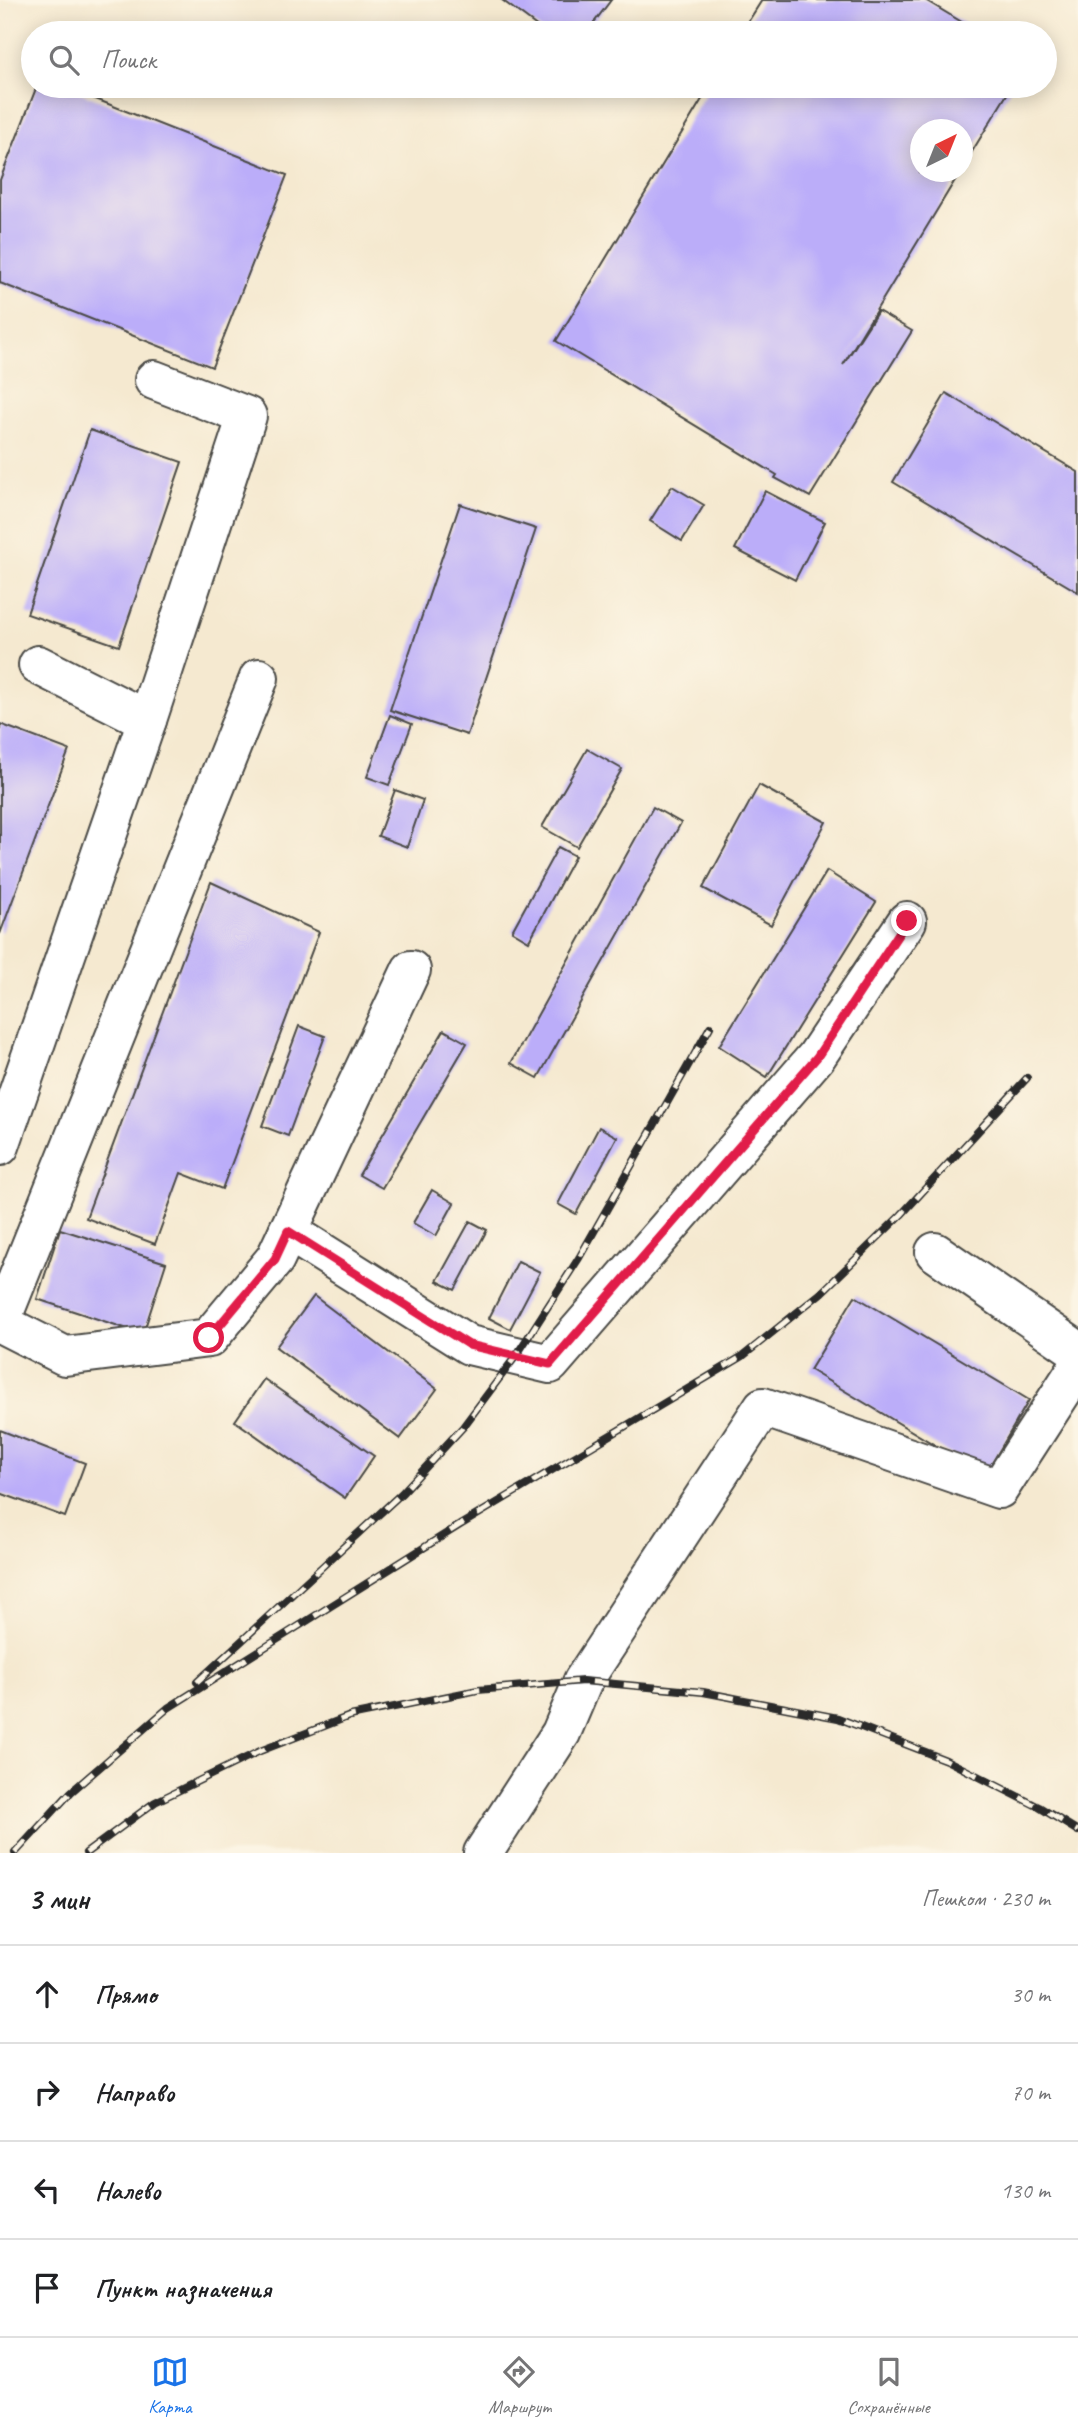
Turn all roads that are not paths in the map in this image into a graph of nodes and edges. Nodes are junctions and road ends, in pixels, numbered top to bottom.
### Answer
1 (153, 380) dead end
2 (38, 665) dead end
3 (258, 678) dead end
4 (147, 720) junction
5 (907, 921) dead end
6 (411, 970) dead end
7 (0, 1146) edge
8 (288, 1231) junction
9 (935, 1252) dead end
10 (0, 1323) edge
11 (1078, 1350) edge
12 (1078, 1367) edge
13 (483, 1853) edge

1 - 4 lane
2 - 4 lane
3 - 10 lane
4 - 7 lane
5 - 8 lane
6 - 8 lane
8 - 10 lane
9 - 11 lane
12 - 13 lane

